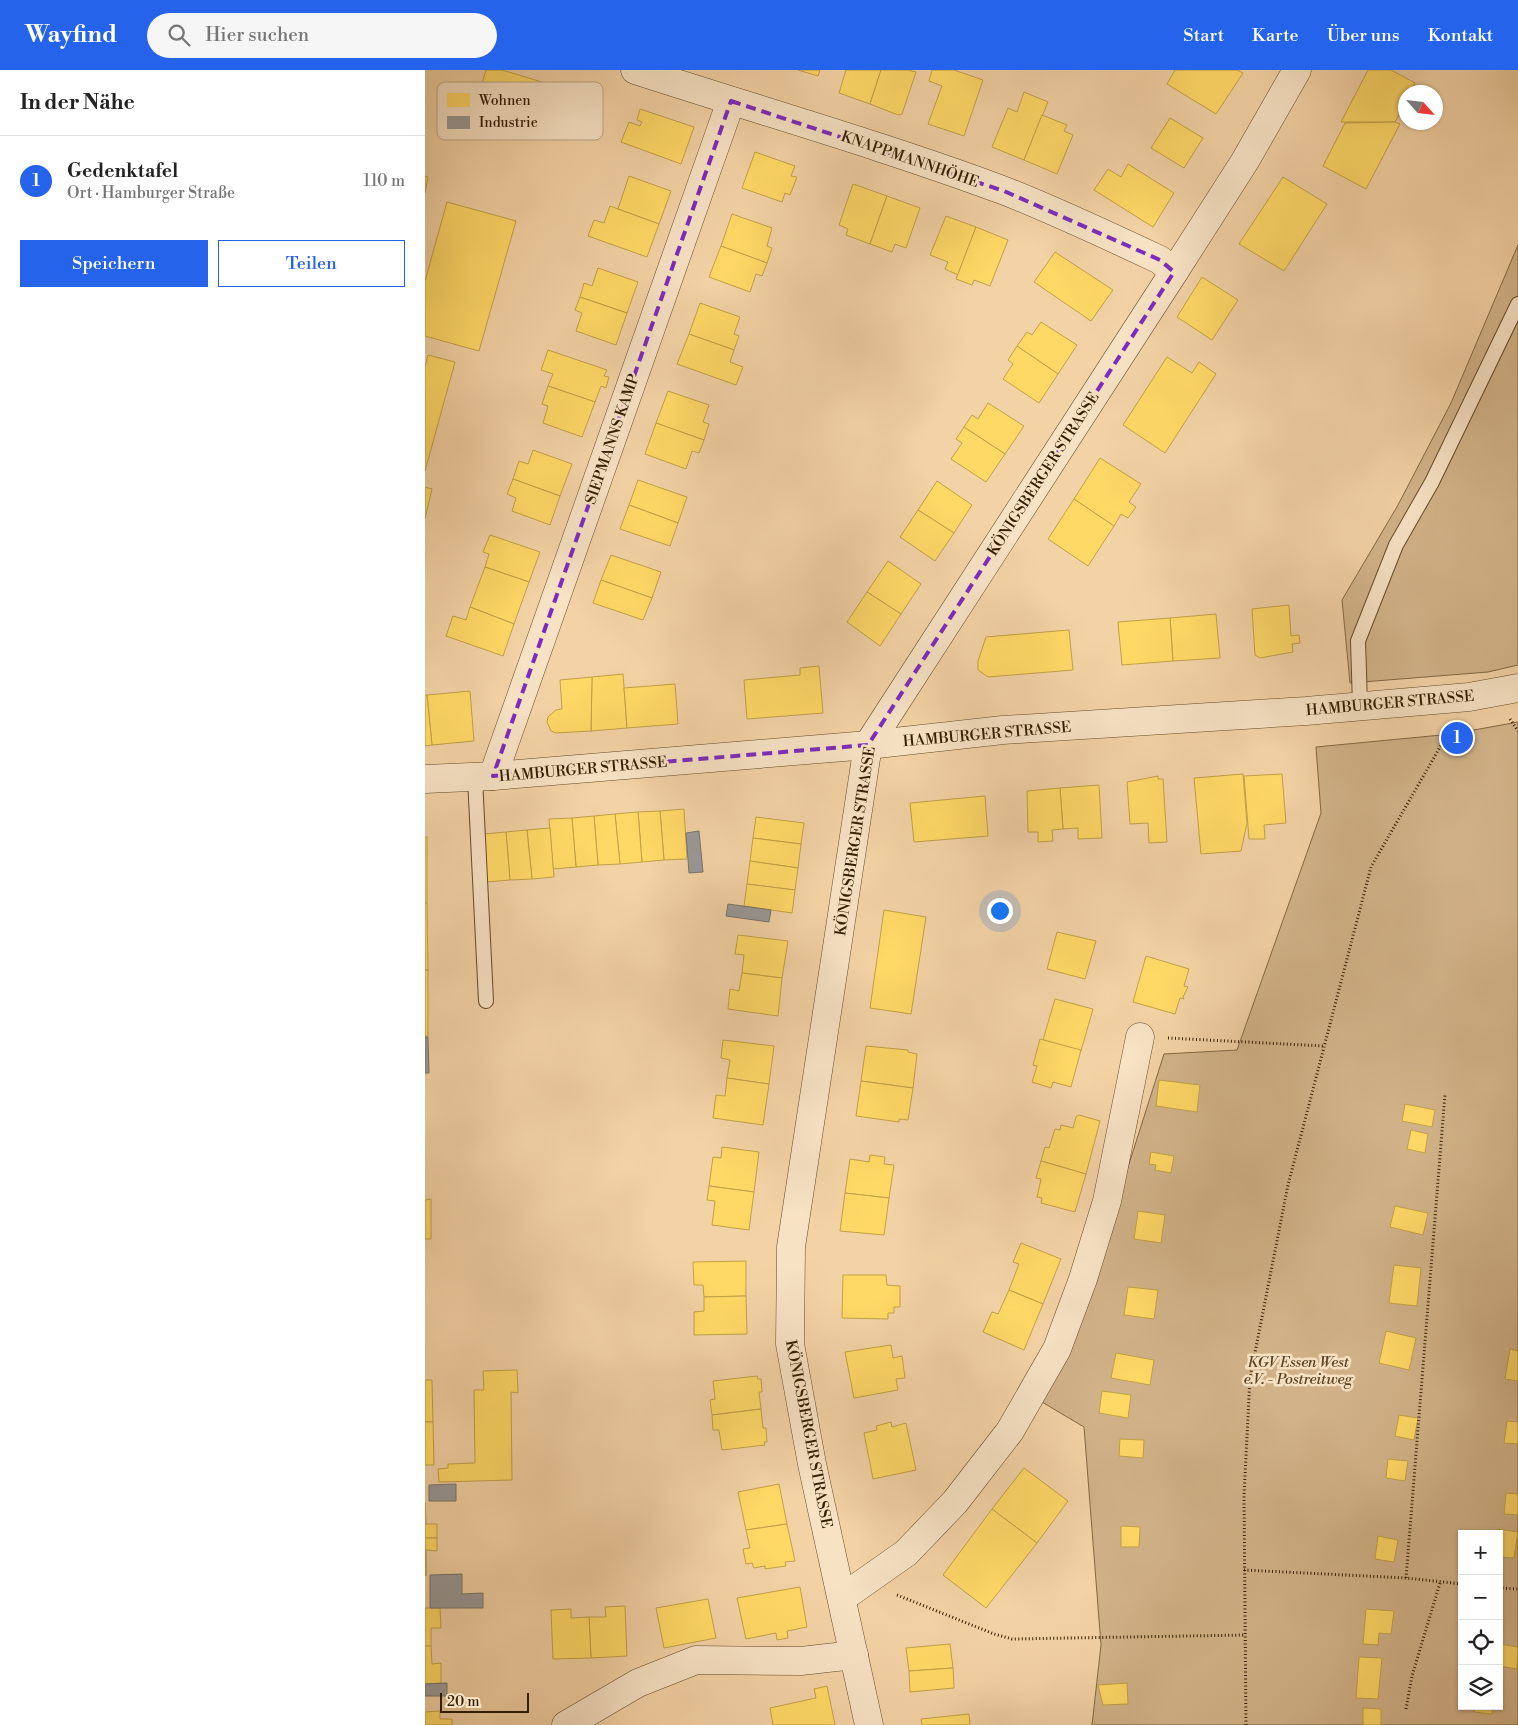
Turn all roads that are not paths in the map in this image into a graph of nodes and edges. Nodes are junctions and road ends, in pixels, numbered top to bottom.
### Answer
1 (635, 70) edge
2 (1297, 70) edge
3 (731, 101) junction
4 (1174, 272) junction
5 (1518, 304) edge
6 (1518, 688) edge
7 (1360, 705) junction
8 (868, 745) junction
9 (484, 777) junction
10 (425, 779) edge
11 (487, 1001) dead end
12 (1141, 1037) road end
13 (842, 1598) junction
14 (854, 1656) junction
15 (566, 1725) edge
16 (869, 1725) edge

1 - 3 street, KNAPPMANNHÖHE
2 - 4 street, KÖNIGSBERGER STRASSE
3 - 4 street, KNAPPMANNHÖHE
3 - 9 street, SIEPMANNS KAMP
4 - 8 street, KÖNIGSBERGER STRASSE
5 - 7 lane
6 - 7 street, HAMBURGER STRASSE
7 - 8 street, HAMBURGER STRASSE
8 - 9 street, HAMBURGER STRASSE
8 - 13 street, KÖNIGSBERGER STRASSE
9 - 10 street, HAMBURGER STRASSE
9 - 11 lane
12 - 13 street
13 - 14 street, KÖNIGSBERGER STRASSE
14 - 15 street
14 - 16 street, KÖNIGSBERGER STRASSE

